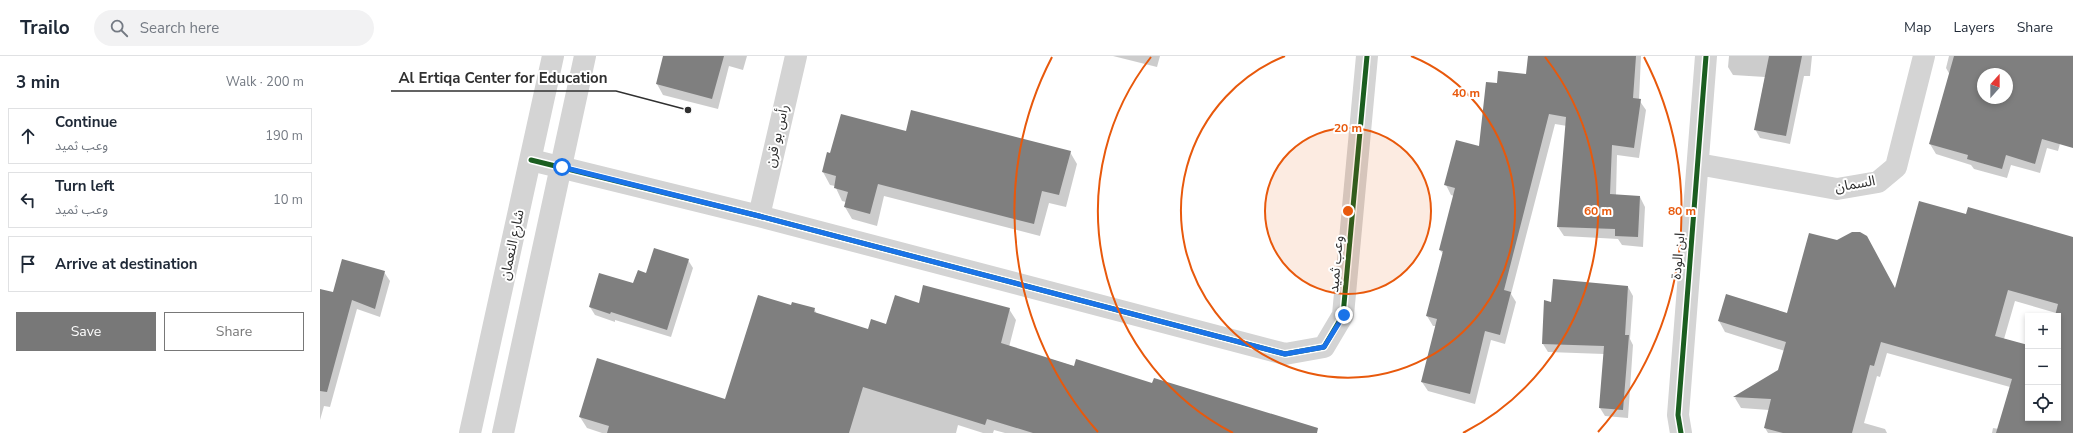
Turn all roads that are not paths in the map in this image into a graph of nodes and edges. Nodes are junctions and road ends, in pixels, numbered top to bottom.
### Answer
1 (553, 56) edge
2 (585, 56) edge
3 (796, 56) edge
4 (1366, 56) edge
5 (1706, 56) edge
6 (1924, 56) edge
7 (530, 160) junction
8 (1698, 164) junction
9 (562, 167) junction
10 (759, 216) junction
11 (470, 433) edge
12 (503, 433) edge
13 (1681, 433) edge

1 - 7 street, شارع النعمان
2 - 9 street
3 - 10 street, رأس بو قرن
4 - 10 street, وعب ثميد
5 - 8 street, ابن الودة
6 - 8 street, السمان
7 - 9 street, وعب ثميد
7 - 11 street, شارع النعمان
8 - 13 street, ابن الودة
9 - 10 street, وعب ثميد
9 - 12 street

